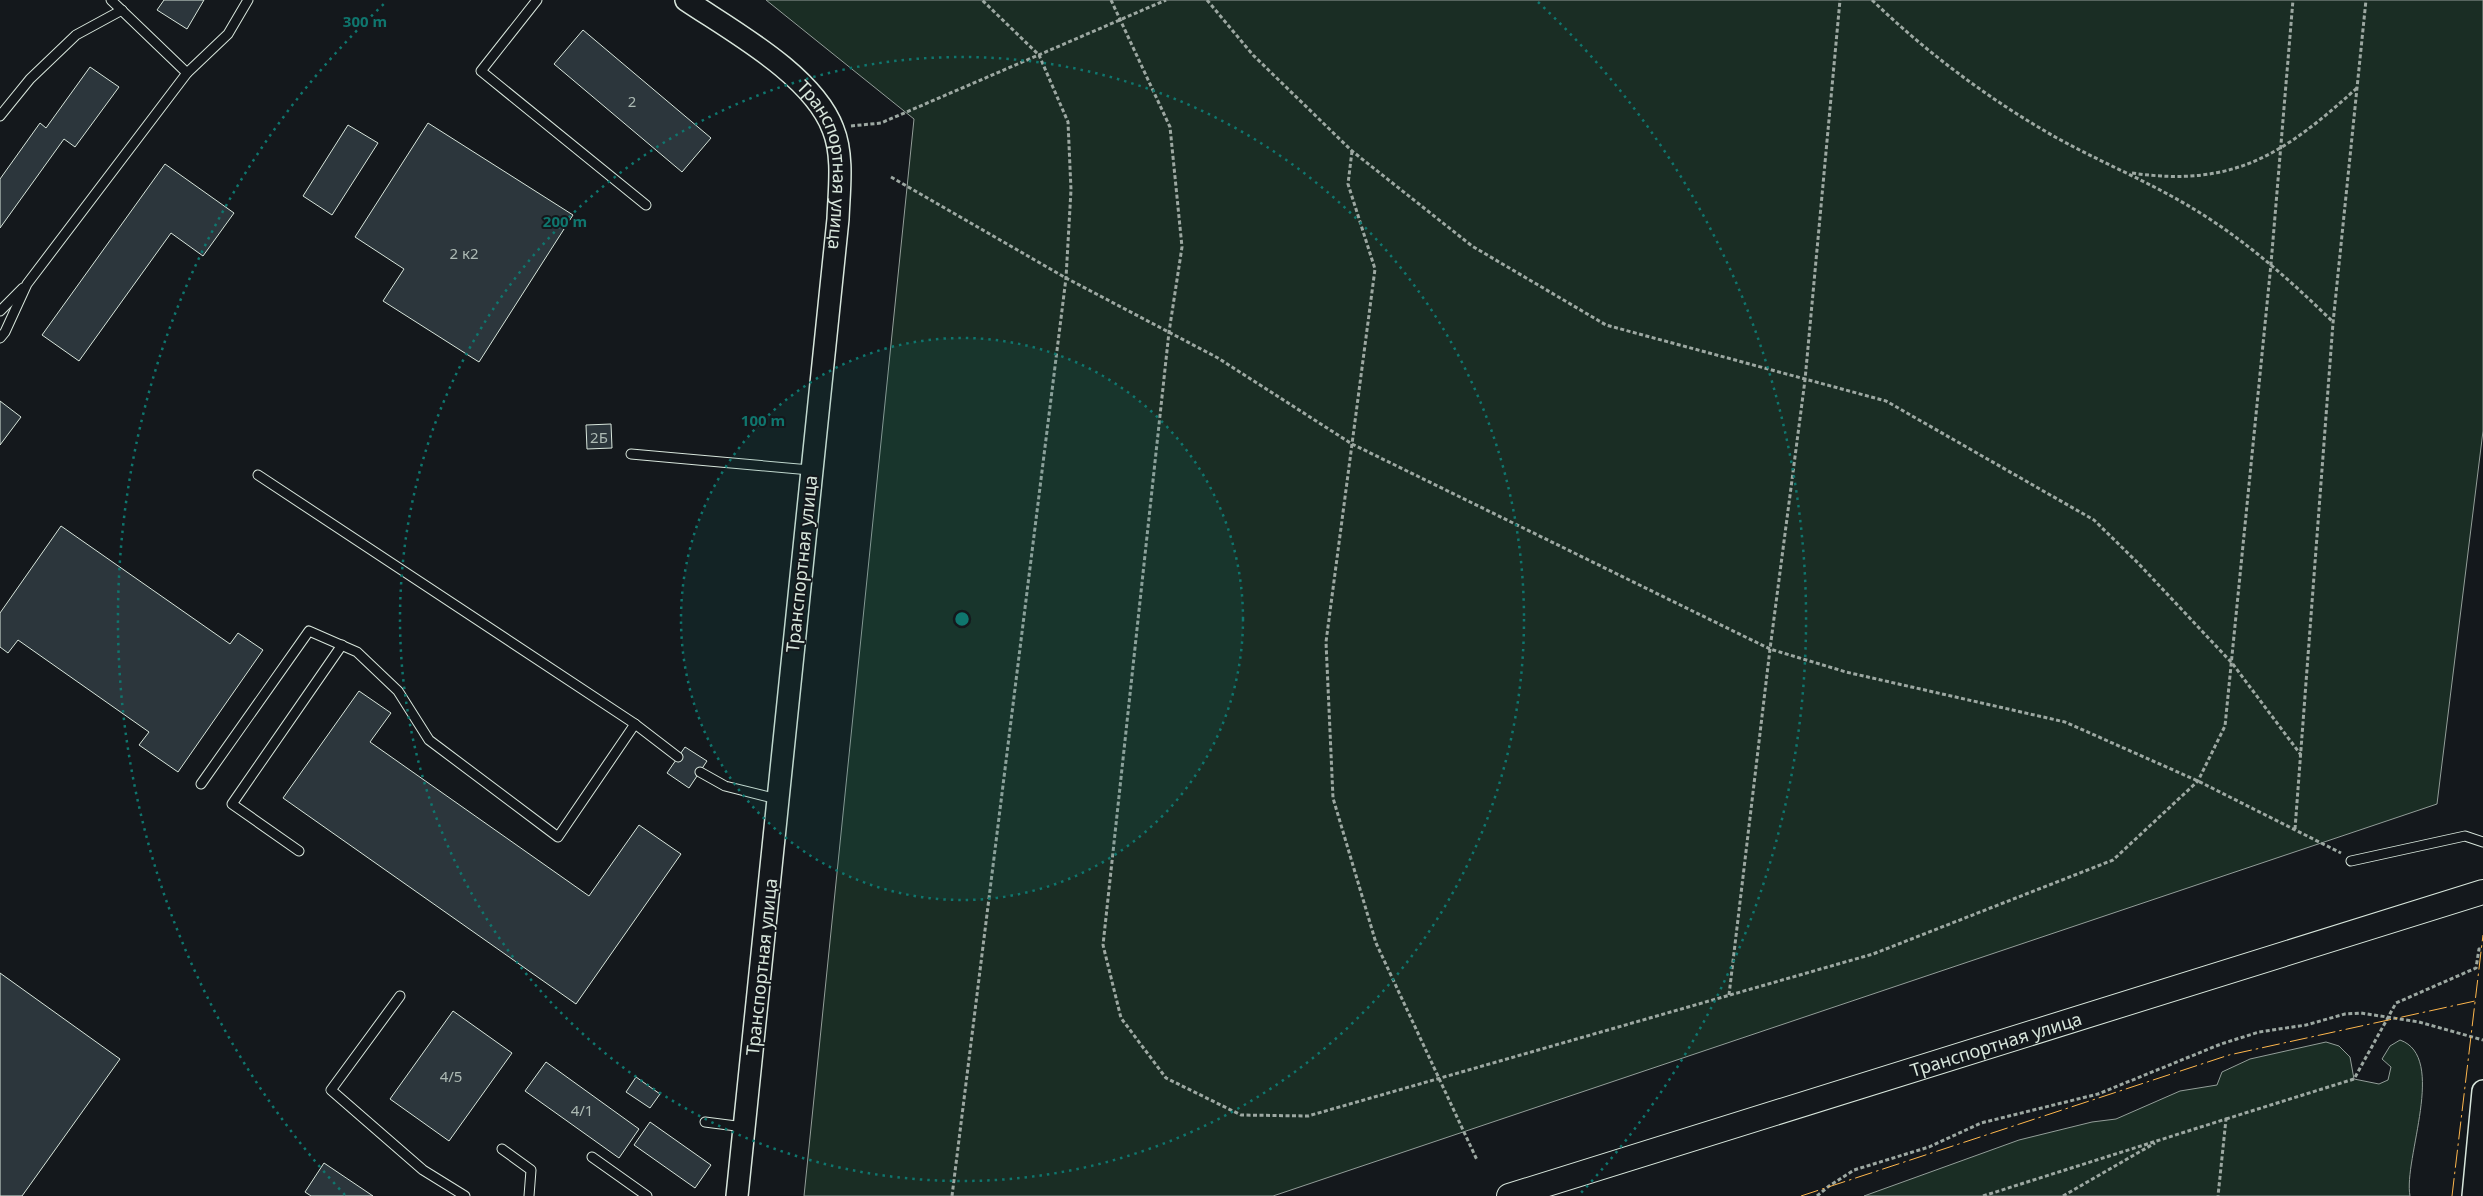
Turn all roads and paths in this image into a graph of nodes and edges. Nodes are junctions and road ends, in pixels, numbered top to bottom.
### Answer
1 (111, 0) edge
2 (248, 0) edge
3 (537, 0) edge
4 (686, 0) edge
5 (982, 0) edge
6 (1111, 0) edge
7 (1166, 0) edge
8 (1208, 0) edge
9 (1840, 0) edge
10 (1872, 0) edge
11 (2293, 0) edge
12 (2366, 0) edge
13 (122, 10) junction
14 (1122, 19) junction
15 (1039, 55) junction
16 (186, 73) junction
17 (2358, 87) junction
18 (0, 116) edge
19 (833, 129) junction
20 (2280, 149) junction
21 (1352, 151) junction
22 (2129, 172) junction
23 (891, 177) dead end
24 (646, 205) dead end
25 (2271, 264) junction
26 (1066, 278) junction
27 (27, 284) junction
28 (0, 311) edge
29 (2333, 323) junction
30 (1169, 332) junction
31 (0, 338) edge
32 (1805, 380) junction
33 (1352, 444) junction
34 (631, 454) dead end
35 (810, 470) junction
36 (258, 475) dead end
37 (342, 645) junction
38 (1770, 649) junction
39 (2232, 663) junction
40 (635, 724) junction
41 (2301, 755) junction
42 (678, 757) dead end
43 (700, 772) dead end
44 (2198, 781) junction
45 (201, 784) dead end
46 (778, 799) junction
47 (2295, 829) junction
48 (2483, 842) edge
49 (300, 852) dead end
50 (2351, 861) joint
51 (2483, 892) edge
52 (2483, 949) edge
53 (1729, 995) junction
54 (400, 996) dead end
55 (2388, 1018) junction
56 (2483, 1040) edge
57 (1439, 1078) junction
58 (2482, 1104) edge
59 (2226, 1119) junction
60 (705, 1122) dead end
61 (744, 1127) junction
62 (2164, 1138) junction
63 (502, 1149) dead end
64 (592, 1157) dead end
65 (1478, 1160) dead end
66 (465, 1196) edge
67 (529, 1196) edge
68 (647, 1196) edge
69 (737, 1196) edge
70 (952, 1196) edge
71 (1509, 1196) edge
72 (1817, 1196) edge
73 (1983, 1196) edge
74 (2063, 1196) edge
75 (2218, 1196) edge
76 (2473, 1196) edge

1 - 13 lane
2 - 16 lane
3 - 24 lane
4 - 19 street, Транспортная улица
5 - 15 path
6 - 14 path
7 - 14 path
8 - 21 path
9 - 32 path
10 - 22 path
11 - 20 path
12 - 17 path
13 - 16 lane
13 - 18 lane
14 - 15 path
14 - 30 path
15 - 19 path
15 - 26 path
16 - 27 lane
17 - 20 path
17 - 29 path
19 - 35 street, Транспортная улица
20 - 22 path
20 - 25 path
21 - 32 path
21 - 33 path
22 - 25 path
23 - 26 path
25 - 29 path
25 - 39 path
26 - 30 path
26 - 70 path
27 - 28 lane
27 - 31 lane
29 - 41 path
30 - 33 path
30 - 57 path
32 - 38 path
32 - 39 path
33 - 38 path
33 - 57 path
34 - 35 lane
35 - 46 street, Транспортная улица
36 - 40 lane
37 - 40 lane
37 - 45 lane
37 - 49 lane
38 - 44 path
38 - 53 path
39 - 41 path
39 - 44 path
40 - 42 lane
41 - 47 path
43 - 46 lane
44 - 47 path
44 - 53 path
46 - 61 street, Транспортная улица
47 - 50 path
48 - 50 lane
51 - 71 main road, Транспортная улица
52 - 55 path
53 - 57 path
54 - 66 lane
55 - 56 path
55 - 59 path
55 - 72 path
57 - 65 path
58 - 76 street
59 - 62 path
59 - 75 path
60 - 61 lane
61 - 69 street, Транспортная улица
62 - 73 path
62 - 74 path
63 - 67 lane
64 - 68 lane

